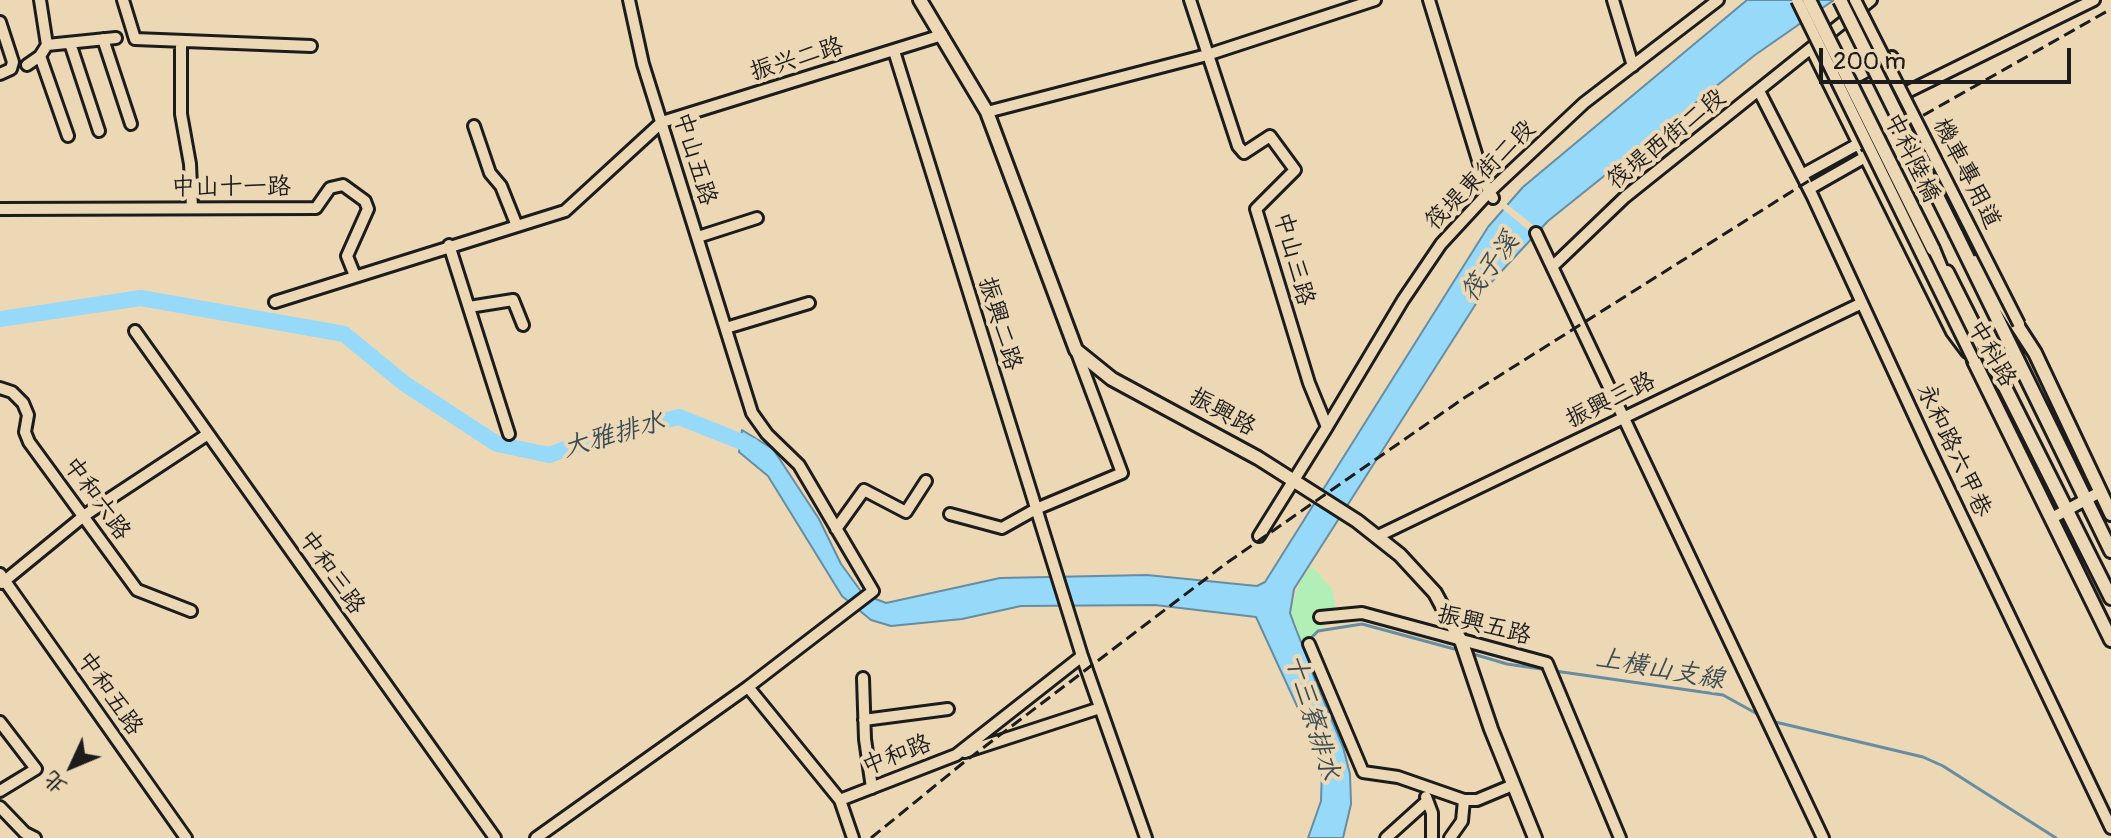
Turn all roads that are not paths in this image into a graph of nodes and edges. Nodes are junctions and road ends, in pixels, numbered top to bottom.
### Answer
1 (40, 0) edge
2 (123, 0) edge
3 (629, 0) edge
4 (920, 0) edge
5 (1190, 0) edge
6 (1375, 0) edge
7 (1429, 0) edge
8 (1613, 0) edge
9 (1718, 0) edge
10 (1797, 0) edge
11 (1809, 0) edge
12 (1840, 0) edge
13 (1855, 0) edge
14 (1871, 0) edge
15 (2094, 0) edge
16 (0, 22) edge
17 (942, 35) junction
18 (116, 38) dead end
19 (103, 39) junction
20 (181, 41) junction
21 (70, 43) junction
22 (47, 45) junction
23 (311, 46) dead end
24 (1811, 48) junction
25 (894, 51) junction
26 (1207, 55) junction
27 (40, 56) junction
28 (1892, 57) dead end
29 (27, 65) dead end
30 (1633, 66) junction
31 (0, 74) edge
32 (1832, 90) junction
33 (1759, 91) junction
34 (1909, 91) dead end
35 (987, 112) junction
36 (662, 122) junction
37 (131, 124) dead end
38 (474, 126) dead end
39 (99, 131) dead end
40 (68, 136) dead end
41 (1860, 143) junction
42 (1867, 156) junction
43 (1802, 175) junction
44 (1809, 189) junction
45 (1491, 195) junction
46 (192, 208) junction
47 (0, 209) edge
48 (757, 218) dead end
49 (517, 226) junction
50 (1536, 233) dead end
51 (1956, 234) junction
52 (698, 237) junction
53 (449, 245) junction
54 (1933, 249) junction
55 (1552, 267) junction
56 (355, 276) junction
57 (275, 302) dead end
58 (809, 303) dead end
59 (1862, 303) junction
60 (469, 307) junction
61 (2019, 324) junction
62 (523, 325) dead end
63 (726, 328) junction
64 (135, 331) dead end
65 (1076, 350) junction
66 (1974, 361) junction
67 (0, 388) edge
68 (1622, 419) junction
69 (1327, 427) junction
70 (208, 434) junction
71 (509, 434) dead end
72 (926, 481) dead end
73 (1295, 482) junction
74 (2100, 492) junction
75 (2086, 500) junction
76 (1036, 509) junction
77 (2067, 510) junction
78 (950, 514) dead end
79 (2111, 514) edge
80 (85, 515) junction
81 (2052, 518) junction
82 (836, 529) junction
83 (1259, 536) dead end
84 (1378, 536) junction
85 (2111, 551) edge
86 (2, 580) edge
87 (2111, 598) edge
88 (191, 611) dead end
89 (1320, 617) dead end
90 (2111, 640) edge
91 (1462, 643) junction
92 (1309, 644) dead end
93 (1082, 656) junction
94 (863, 678) dead end
95 (748, 687) junction
96 (1100, 708) junction
97 (948, 709) dead end
98 (864, 720) junction
99 (0, 722) edge
100 (956, 755) junction
101 (1513, 785) junction
102 (872, 788) junction
103 (1424, 788) junction
104 (0, 791) edge
105 (840, 800) junction
106 (1464, 800) junction
107 (1427, 801) junction
108 (0, 807) edge
109 (2111, 828) edge
110 (35, 838) edge
111 (186, 838) edge
112 (495, 838) edge
113 (536, 838) edge
114 (853, 838) edge
115 (1146, 838) edge
116 (1386, 838) edge
117 (1432, 838) edge
118 (1450, 838) edge
119 (1535, 838) edge
120 (1620, 838) edge
121 (1823, 838) edge

1 - 22 street
2 - 20 street
3 - 36 street, 中山五路
4 - 17 street
5 - 26 street, 中山三路
6 - 26 street
7 - 45 street
8 - 30 street
9 - 30 street, 筏堤東街二段
10 - 66 street, bridge
11 - 54 street, 中科陸橋, bridge
12 - 51 street, 中科陸橋, bridge
13 - 61 street, 機車專用道, bridge
14 - 24 street, 筏堤西街二段
15 - 34 street
16 - 31 street
17 - 25 street, 振兴二路
17 - 35 street
18 - 19 street
19 - 21 street
19 - 37 street
20 - 23 street
20 - 46 street
21 - 22 street
21 - 39 street
22 - 27 street
24 - 32 street, 中科路
24 - 33 street, 筏堤西街二段
25 - 36 street, 振兴二路
25 - 76 street, 振興二路
26 - 35 street
26 - 69 street, 中山三路
27 - 29 street
27 - 40 street
28 - 32 street
30 - 45 street, 筏堤東街二段
32 - 41 street, 中科路
33 - 43 street, 永和路六甲巷
33 - 55 street, 筏堤西街二段
35 - 65 street
36 - 49 street
36 - 52 street, 中山五路
38 - 49 street
41 - 42 street, 中科路
41 - 43 street
42 - 44 street
42 - 66 street, 中科路
43 - 44 street, 永和路六甲巷
44 - 59 street, 永和路六甲巷
45 - 69 street, 筏堤東街二段
46 - 47 street, 中山十一路
46 - 56 street, 中山十一路
48 - 52 street
49 - 53 street
50 - 55 street
51 - 61 street, 中科路
51 - 75 street, 中科路
52 - 63 street, 中山五路
53 - 56 street
53 - 60 street
54 - 66 street
54 - 77 street, 中科路
55 - 68 street
56 - 57 street
58 - 63 street
59 - 68 street, 振興三路
59 - 109 street, 永和路六甲巷
60 - 62 street
60 - 71 street
61 - 74 street, 中科路
63 - 82 street, 中山五路
64 - 70 street, 中和三路
65 - 73 street, 振興路
65 - 76 street
66 - 81 street, 中科路
67 - 80 street, 中和六路
68 - 84 street, 振興三路
68 - 121 street
69 - 73 street
70 - 80 street
70 - 112 street, 中和三路
72 - 82 street
73 - 83 street
73 - 84 street, 振興路
74 - 75 street
74 - 79 street, 中科路
75 - 77 street
75 - 85 street, 中科路
76 - 78 street
76 - 93 street, 振興二路
77 - 81 street
77 - 87 street, 中科路
80 - 86 street
80 - 88 street, 中和六路
81 - 90 street, 中科路
82 - 95 street, 中山五路
84 - 91 street, 振興路
86 - 111 street, 中和五路
89 - 91 street, 振興五路
91 - 101 street, 振興路
91 - 120 street, 振興五路
92 - 103 street
93 - 96 street
93 - 100 street, 中和路
94 - 98 street
95 - 105 street, 中和路
95 - 113 street
96 - 100 street
96 - 115 street
97 - 98 street
98 - 102 street
99 - 104 street
100 - 102 street, 中和路
101 - 106 street
101 - 119 street, 振興路
102 - 105 street, 中和路
103 - 106 street
103 - 107 street
105 - 114 street
106 - 118 street
107 - 116 street
107 - 117 street
108 - 110 street

